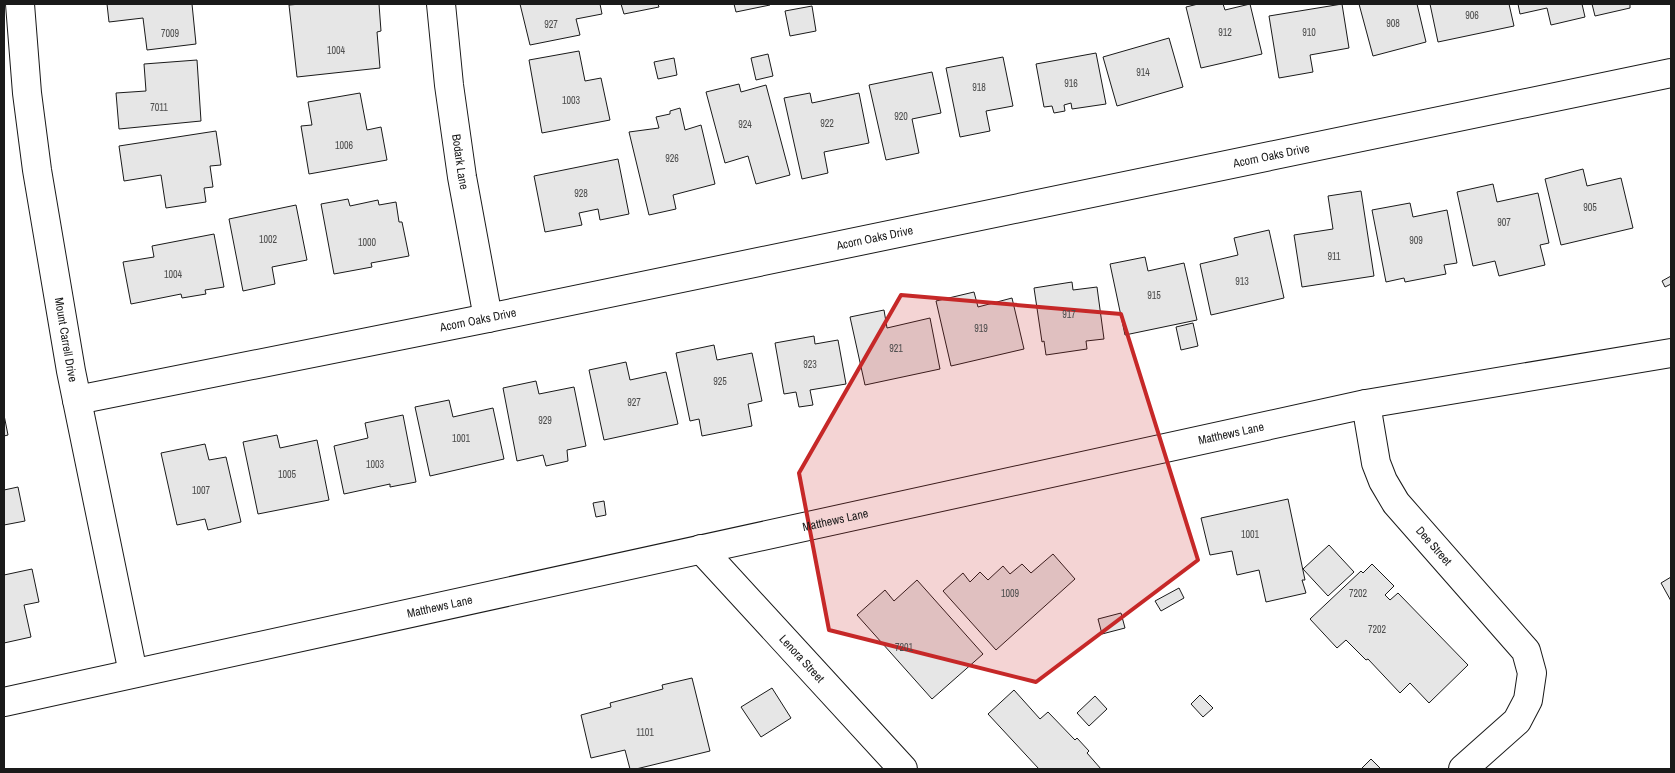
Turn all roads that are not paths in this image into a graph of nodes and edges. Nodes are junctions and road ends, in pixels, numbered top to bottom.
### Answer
1 (20, 4) edge
2 (441, 4) edge
3 (1671, 73) edge
4 (488, 318) junction
5 (1671, 354) edge
6 (77, 400) junction
7 (1366, 404) junction
8 (701, 549) junction
9 (133, 672) junction
10 (4, 702) edge
11 (903, 769) edge
12 (1463, 769) edge

1 - 6 street, Mount Carrell Drive
2 - 4 street, Bodark Lane
3 - 4 street, Acorn Oaks Drive
4 - 6 street, Acorn Oaks Drive
5 - 7 street, Matthews Lane
6 - 9 street, Mount Carrell Drive
7 - 8 street, Matthews Lane
7 - 12 street, Dee Street
8 - 9 street, Matthews Lane
8 - 11 street, Lenora Street
9 - 10 street, Matthews Lane

